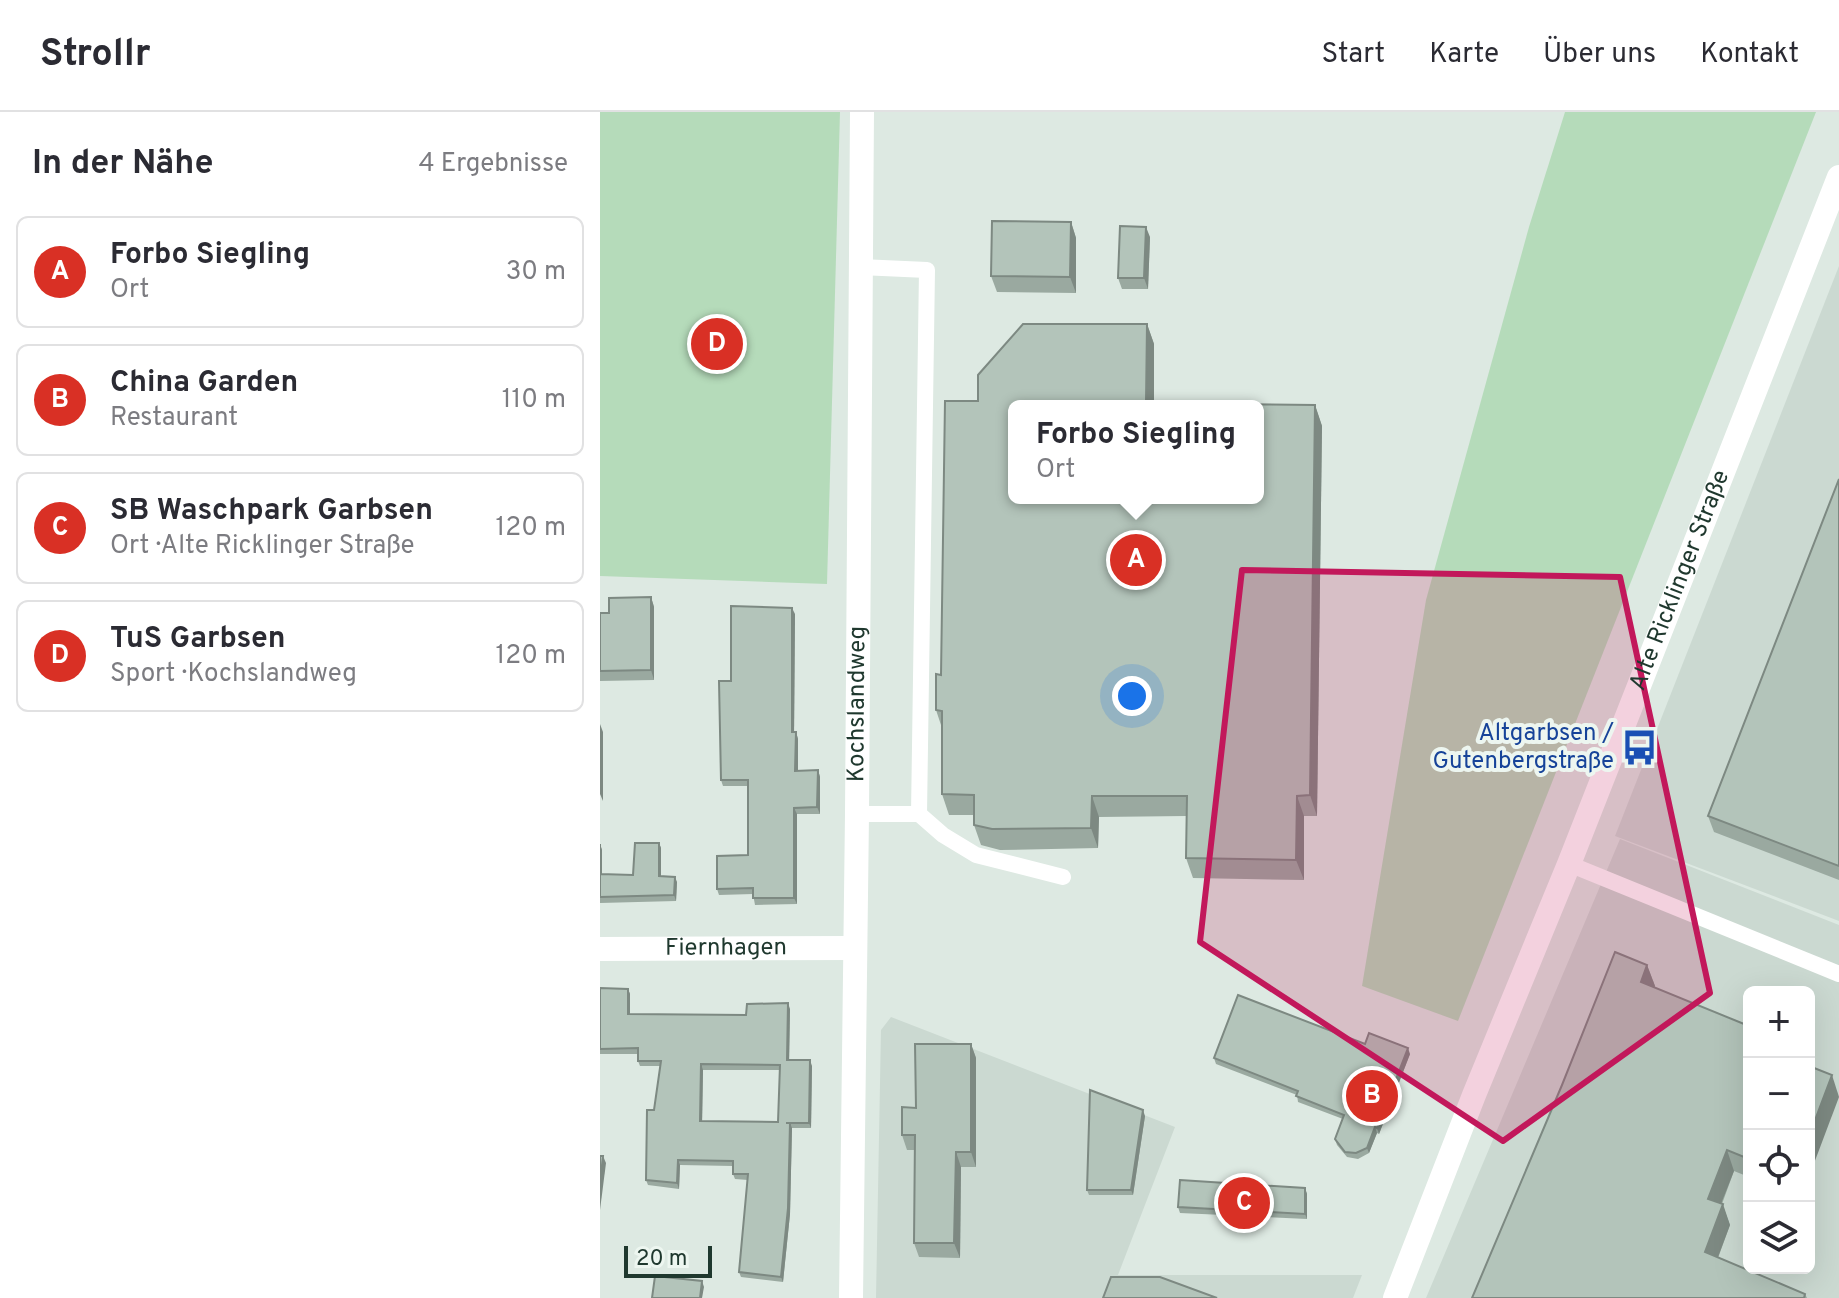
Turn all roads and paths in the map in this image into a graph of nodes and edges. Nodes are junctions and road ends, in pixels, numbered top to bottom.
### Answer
1 (862, 112) edge
2 (1839, 177) edge
3 (860, 267) junction
4 (857, 814) junction
5 (919, 814) junction
6 (1569, 864) junction
7 (1063, 877) dead end
8 (854, 948) junction
9 (600, 949) edge
10 (1839, 974) edge
11 (851, 1298) edge
12 (1395, 1298) edge

1 - 3 street, Kochslandweg
2 - 6 street, Alte Ricklinger Straße
3 - 4 street, Kochslandweg
3 - 5 lane
4 - 5 lane
4 - 8 street, Kochslandweg
5 - 7 lane
6 - 10 lane
6 - 12 street, Alte Ricklinger Straße
8 - 9 street, Fiernhagen
8 - 11 street, Kochslandweg

